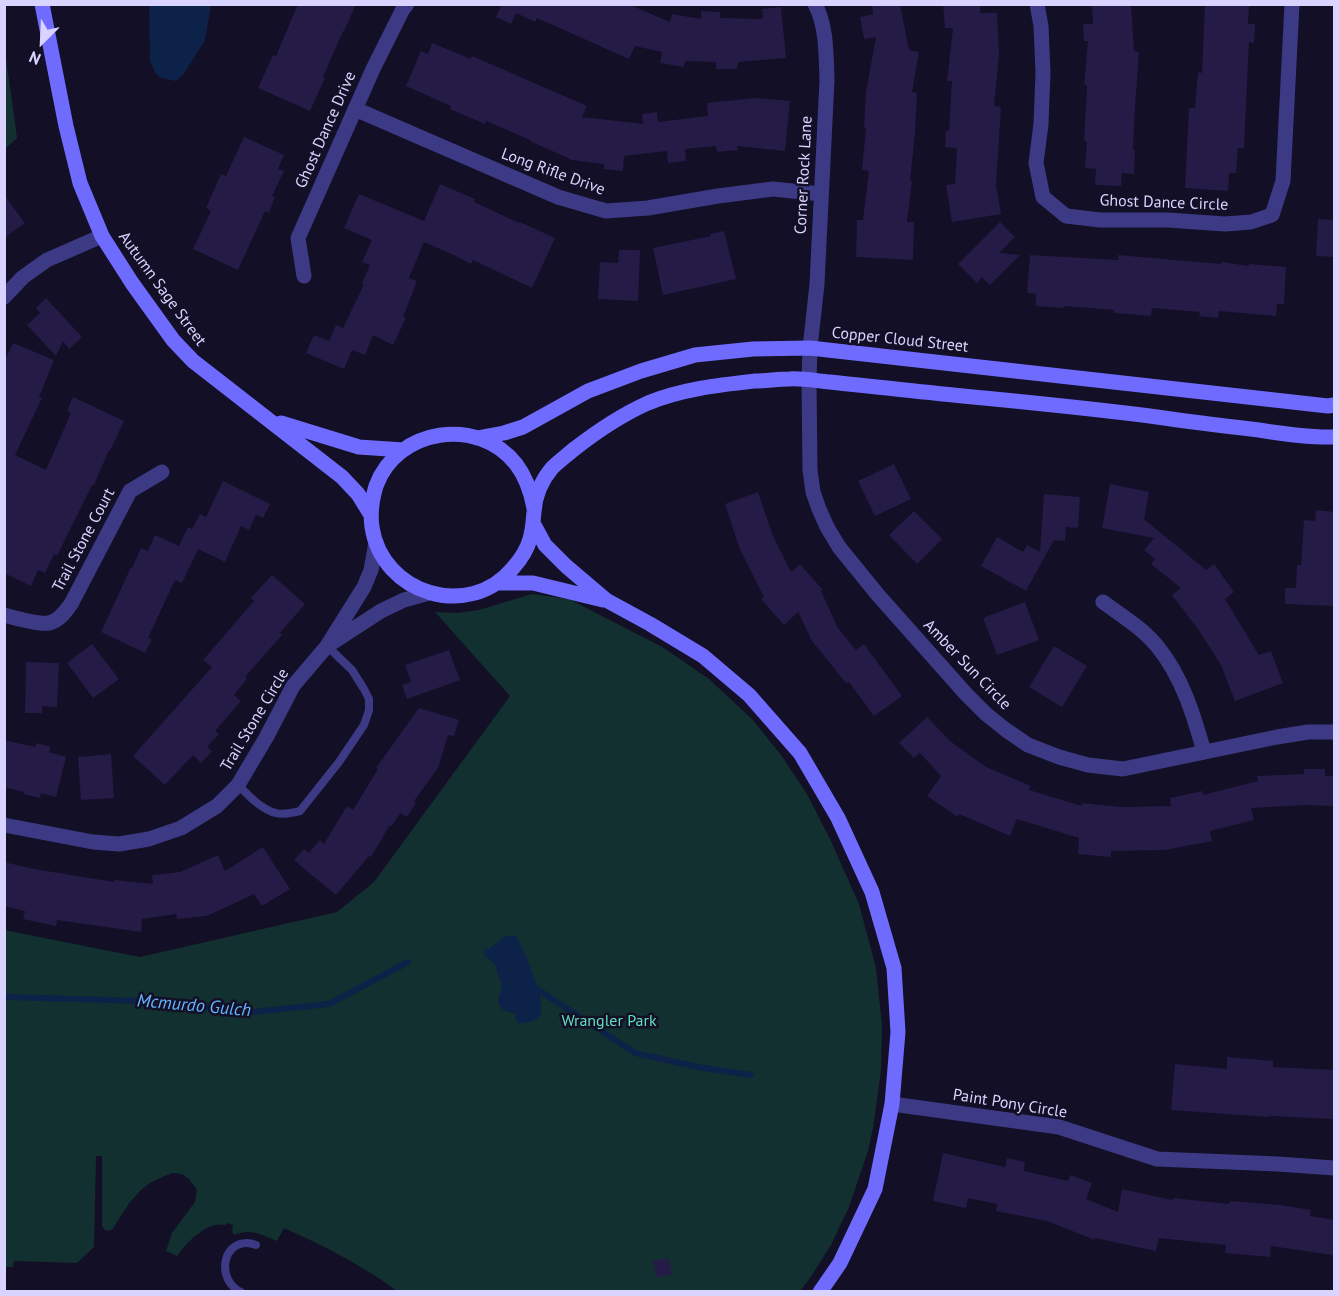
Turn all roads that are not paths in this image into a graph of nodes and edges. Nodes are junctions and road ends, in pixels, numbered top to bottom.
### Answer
1 (42, 4) edge
2 (407, 4) edge
3 (816, 4) edge
4 (1037, 4) edge
5 (1292, 4) edge
6 (355, 110) junction
7 (821, 194) junction
8 (102, 236) junction
9 (304, 276) dead end
10 (4, 297) edge
11 (810, 348) junction
12 (809, 380) junction
13 (1335, 405) edge
14 (271, 420) junction
15 (1335, 437) edge
16 (477, 438) junction
17 (403, 450) junction
18 (162, 472) dead end
19 (371, 514) junction
20 (533, 516) junction
21 (376, 542) junction
22 (497, 583) junction
23 (429, 593) junction
24 (606, 600) junction
25 (1102, 602) dead end
26 (4, 615) edge
27 (327, 646) junction
28 (1335, 732) edge
29 (1204, 753) junction
30 (238, 785) junction
31 (4, 825) edge
32 (892, 1104) junction
33 (1335, 1168) edge
34 (256, 1245) dead end
35 (241, 1292) edge
36 (820, 1292) edge

1 - 8 street, Autumn Sage Street
2 - 6 street, Ghost Dance Drive
3 - 7 street, Corner Rock Lane
4 - 5 street, Ghost Dance Circle
6 - 7 street, Long Rifle Drive
6 - 9 street, Ghost Dance Drive
7 - 11 street, Corner Rock Lane
8 - 10 street
8 - 14 street, Autumn Sage Street
11 - 12 street, Amber Sun Circle
11 - 13 street, Copper Cloud Street
11 - 16 street, Copper Cloud Street
12 - 15 street
12 - 20 street
12 - 29 street, Amber Sun Circle
14 - 17 street, Autumn Sage Street
14 - 19 street, Autumn Sage Street
16 - 17 street
16 - 20 street
17 - 19 street
18 - 26 street, Trail Stone Court
19 - 21 street
20 - 22 street
20 - 24 street
21 - 23 street
21 - 27 street, Trail Stone Circle
22 - 23 street
22 - 24 street
23 - 27 street, Trail Stone Circle
24 - 32 street
25 - 29 street
27 - 30 street, Trail Stone Circle
27 - 30 lane
28 - 29 street, Amber Sun Circle
30 - 31 street, Trail Stone Circle
32 - 33 street, Paint Pony Circle
32 - 36 street
34 - 35 lane

